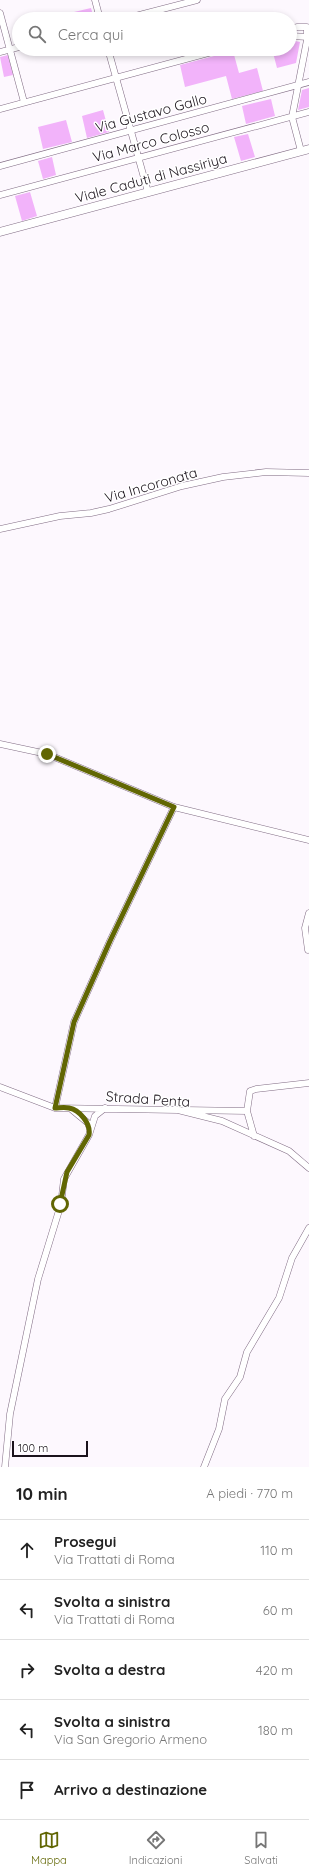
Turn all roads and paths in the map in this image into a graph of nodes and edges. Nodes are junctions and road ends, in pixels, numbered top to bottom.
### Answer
1 (95, 0) edge
2 (198, 0) edge
3 (98, 12) edge
4 (151, 12) edge
5 (0, 14) edge
6 (297, 27) edge
7 (297, 36) edge
8 (308, 37) edge
9 (10, 50) junction
10 (0, 52) edge
11 (110, 56) edge
12 (197, 56) edge
13 (116, 78) junction
14 (309, 82) edge
15 (297, 85) junction
16 (24, 102) junction
17 (0, 109) edge
18 (309, 112) edge
19 (292, 117) junction
20 (131, 131) junction
21 (309, 149) edge
22 (300, 151) junction
23 (309, 154) edge
24 (138, 158) junction
25 (0, 166) edge
26 (148, 192) junction
27 (0, 195) edge
28 (0, 232) edge
29 (0, 237) edge
30 (309, 473) edge
31 (0, 529) edge
32 (0, 744) edge
33 (174, 807) junction
34 (309, 840) edge
35 (309, 913) edge
36 (308, 950) dead end
37 (309, 1083) edge
38 (0, 1087) edge
39 (55, 1108) junction
40 (70, 1108) junction
41 (105, 1108) junction
42 (178, 1110) junction
43 (247, 1111) junction
44 (90, 1129) junction
45 (254, 1136) junction
46 (309, 1168) edge
47 (309, 1228) edge
48 (5, 1467) edge
49 (204, 1467) edge

1 - 3 street
2 - 4 street
5 - 9 street
6 - 8 street
7 - 8 street
8 - 15 street
9 - 10 street
9 - 16 street
11 - 13 street
12 - 13 street
13 - 16 street
13 - 20 street
14 - 15 street, Via Gustavo Gallo
15 - 19 street
15 - 20 street, Via Gustavo Gallo
16 - 17 street
18 - 19 street, Via Marco Colosso
19 - 22 street
19 - 24 street, Via Marco Colosso
20 - 24 street
20 - 25 street, Via Gustavo Gallo
21 - 22 main road, Viale Caduti di Nassiriya
22 - 26 main road, Viale Caduti di Nassiriya
23 - 29 main road, Viale Caduti di Nassiriya
24 - 26 street
24 - 27 street, Via Marco Colosso
26 - 28 main road, Viale Caduti di Nassiriya
30 - 31 street, Via Incoronata
32 - 33 street
33 - 34 street
33 - 39 street
35 - 36 street
37 - 43 street
38 - 39 street, Strada Penta
39 - 40 street, Strada Penta
40 - 41 street, Strada Penta
40 - 44 street
41 - 42 street, Strada Penta
41 - 44 street
42 - 43 street
42 - 45 street, Strada Penta
43 - 45 street
44 - 48 street
45 - 46 street, Strada Penta
47 - 49 street

